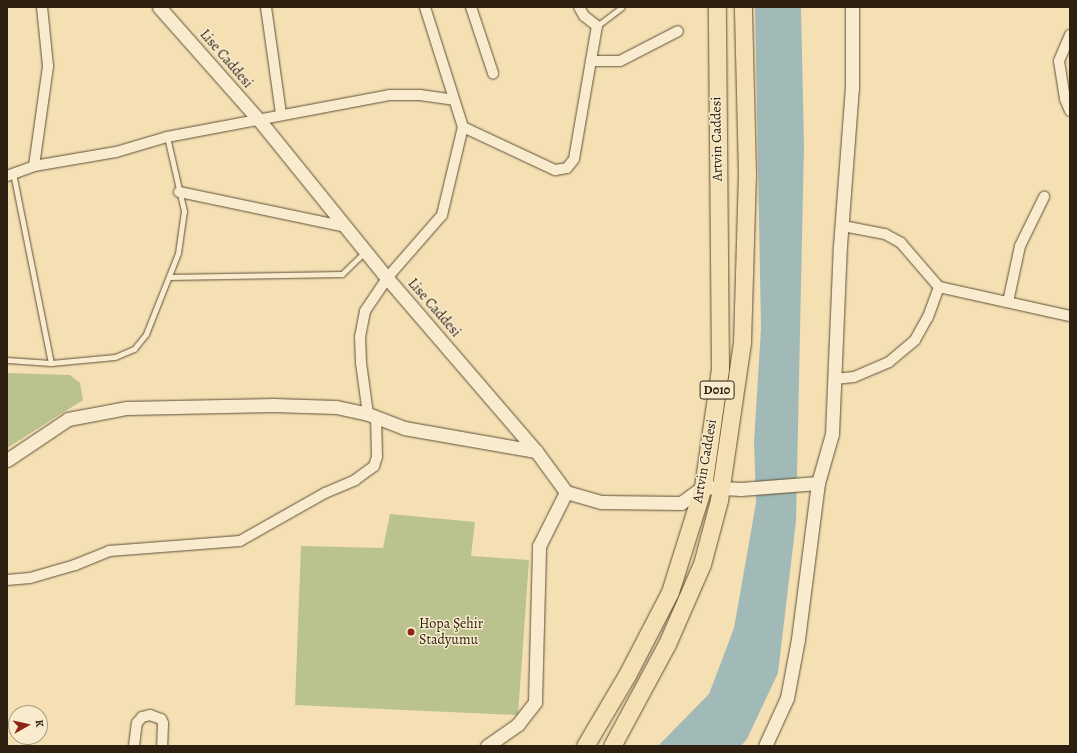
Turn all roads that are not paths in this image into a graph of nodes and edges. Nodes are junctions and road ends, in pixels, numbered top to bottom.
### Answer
1 (42, 7) edge
2 (159, 7) edge
3 (266, 7) edge
4 (425, 7) edge
5 (472, 7) edge
6 (579, 7) edge
7 (622, 7) edge
8 (717, 7) edge
9 (743, 7) edge
10 (852, 7) edge
11 (597, 26) junction
12 (678, 31) dead end
13 (1070, 35) edge
14 (591, 61) junction
15 (492, 73) dead end
16 (454, 100) junction
17 (1070, 111) edge
18 (280, 114) junction
19 (259, 120) junction
20 (463, 127) junction
21 (167, 137) junction
22 (34, 166) junction
23 (10, 175) edge
24 (179, 192) junction
25 (1044, 197) dead end
26 (843, 226) junction
27 (346, 227) junction
28 (366, 252) junction
29 (169, 277) junction
30 (387, 278) junction
31 (939, 287) junction
32 (1008, 302) junction
33 (1070, 316) edge
34 (7, 360) edge
35 (51, 363) junction
36 (835, 379) junction
37 (372, 416) junction
38 (536, 451) junction
39 (7, 460) edge
40 (818, 482) junction
41 (703, 487) junction
42 (721, 489) junction
43 (566, 492) junction
44 (7, 580) edge
45 (134, 746) edge
46 (162, 746) edge
47 (487, 746) edge
48 (585, 746) edge
49 (612, 746) edge
50 (765, 746) edge

1 - 22 street
2 - 19 street, Lise Caddesi
3 - 18 street
4 - 16 street
5 - 15 street
6 - 11 street
7 - 11 lane
8 - 41 highway, Artvin Caddesi / D010
9 - 42 highway, Artvin Caddesi / D010
10 - 26 street
11 - 14 street
12 - 14 street
13 - 17 street
14 - 20 street
16 - 18 street
16 - 20 street
18 - 19 street
19 - 21 street
19 - 27 street, Lise Caddesi
20 - 30 street
21 - 22 street
21 - 24 lane
22 - 23 street
23 - 35 lane
24 - 27 street
24 - 29 lane
25 - 32 street
26 - 31 street
26 - 36 street
27 - 28 street, Lise Caddesi
28 - 29 lane
28 - 30 street, Lise Caddesi
29 - 35 lane
30 - 37 street
30 - 38 street, Lise Caddesi
31 - 32 street
31 - 36 street
32 - 33 street
34 - 35 lane
36 - 40 street
37 - 38 street
37 - 39 street
37 - 44 street
38 - 43 street, Lise Caddesi
40 - 42 street
40 - 50 street
41 - 42 street
41 - 43 street
41 - 48 highway, Artvin Caddesi / D010
42 - 49 highway, Artvin Caddesi / D010
43 - 47 street
45 - 46 street

